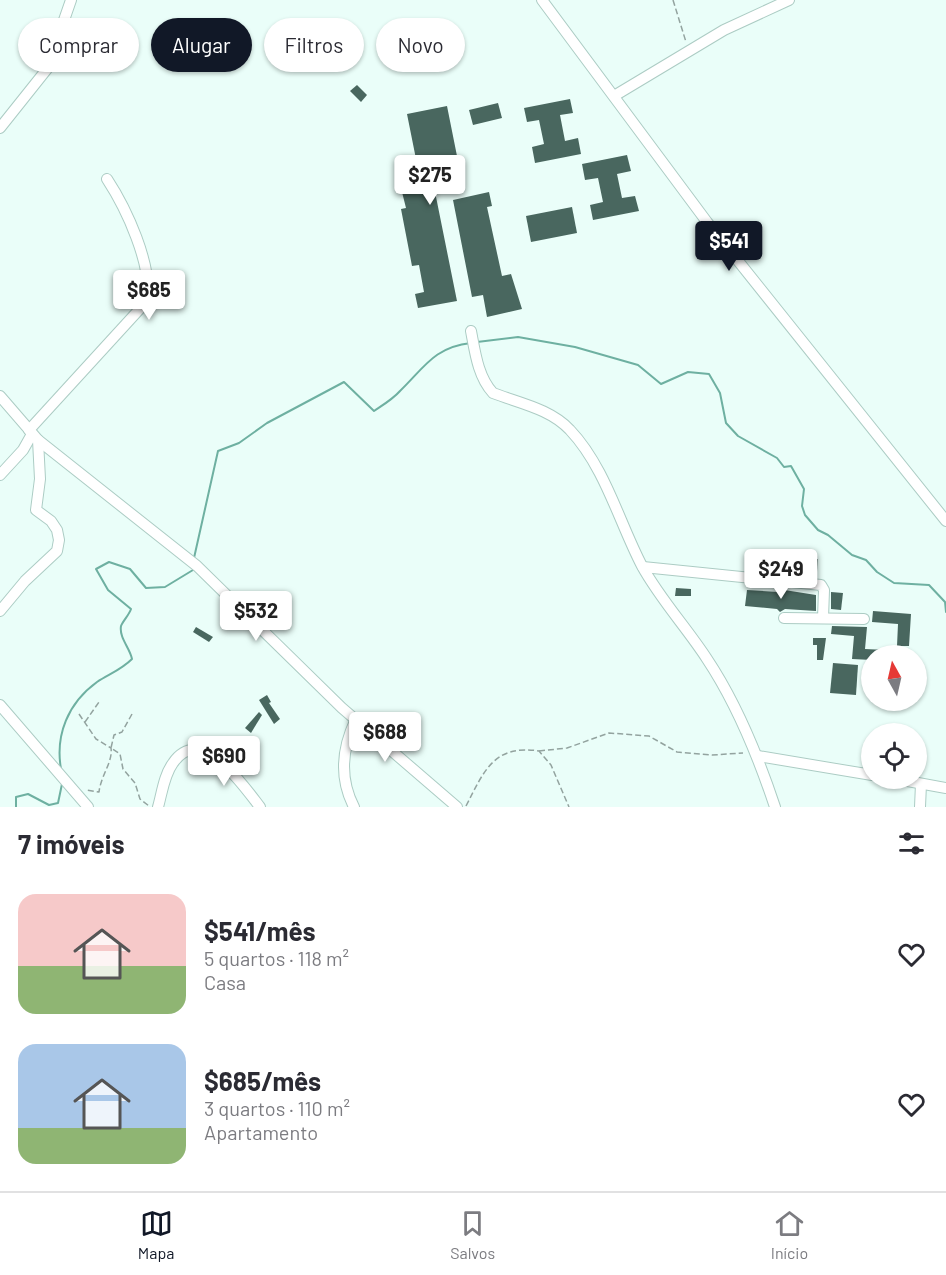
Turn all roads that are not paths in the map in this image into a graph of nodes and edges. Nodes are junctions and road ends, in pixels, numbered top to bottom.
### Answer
1 (71, 0) edge
2 (543, 0) edge
3 (789, 0) edge
4 (614, 96) junction
5 (0, 128) edge
6 (107, 179) dead end
7 (472, 335) dead end
8 (0, 396) edge
9 (33, 434) junction
10 (0, 475) edge
11 (946, 521) edge
12 (643, 567) junction
13 (0, 611) edge
14 (784, 618) dead end
15 (823, 618) junction
16 (864, 619) dead end
17 (0, 705) edge
18 (357, 719) junction
19 (758, 756) junction
20 (861, 773) edge
21 (927, 785) edge
22 (946, 788) edge
23 (921, 789) edge
24 (88, 807) edge
25 (158, 807) edge
26 (260, 807) edge
27 (354, 807) edge
28 (457, 807) edge
29 (775, 807) edge
30 (920, 807) edge

1 - 5 street
2 - 4 street
3 - 4 street
4 - 11 street
6 - 9 street
7 - 12 street
8 - 9 street
9 - 10 street
9 - 13 street
9 - 18 street
12 - 15 street
12 - 19 street
14 - 15 street
15 - 16 street
17 - 24 street
18 - 27 street
18 - 28 street
19 - 20 street
19 - 29 street
21 - 22 street
23 - 30 street
25 - 26 street

